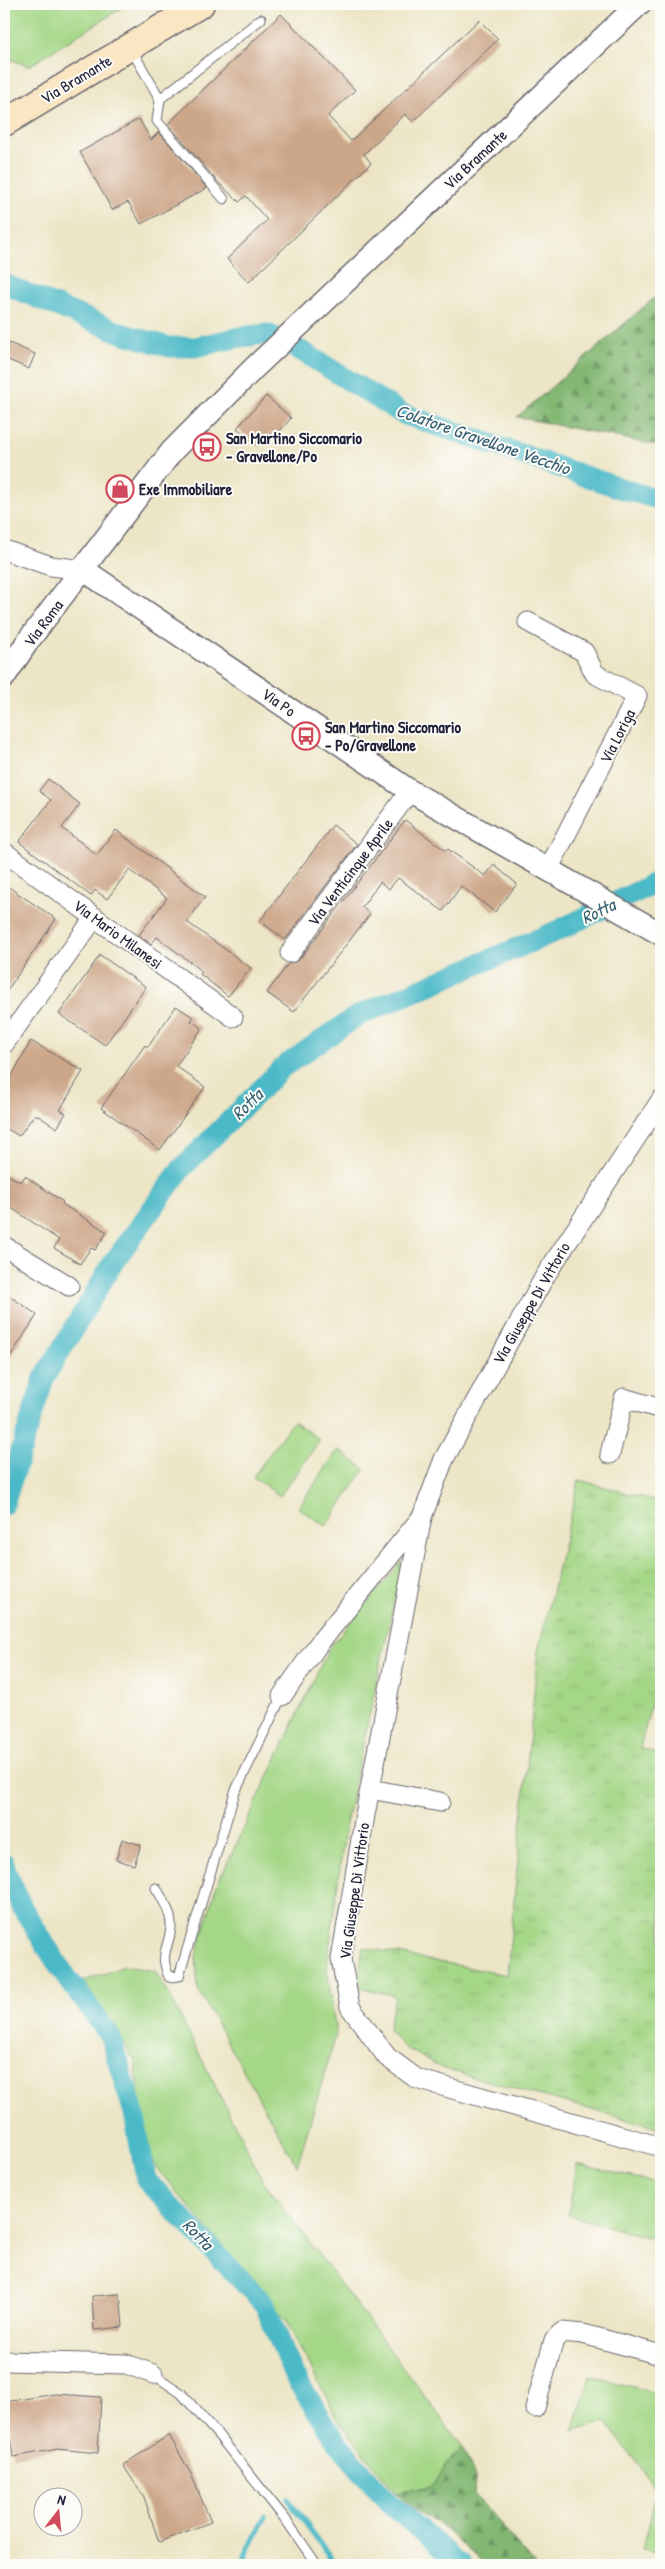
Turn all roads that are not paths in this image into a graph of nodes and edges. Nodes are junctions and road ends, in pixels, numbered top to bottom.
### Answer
1 (200, 4) edge
2 (639, 4) edge
3 (261, 19) dead end
4 (130, 46) junction
5 (160, 99) junction
6 (4, 123) edge
7 (224, 199) dead end
8 (252, 369) joint
9 (4, 550) edge
10 (84, 570) junction
11 (528, 622) dead end
12 (4, 677) edge
13 (410, 791) junction
14 (4, 852) edge
15 (548, 870) junction
16 (95, 917) junction
17 (661, 934) edge
18 (290, 953) dead end
19 (233, 1017) dead end
20 (4, 1044) edge
21 (661, 1100) edge
22 (4, 1246) edge
23 (69, 1286) dead end
24 (661, 1409) edge
25 (610, 1454) dead end
26 (422, 1517) junction
27 (282, 1696) joint
28 (370, 1789) junction
29 (440, 1802) dead end
30 (156, 1888) dead end
31 (661, 2147) edge
32 (661, 2355) edge
33 (4, 2361) edge
34 (153, 2374) joint
35 (535, 2408) dead end
36 (317, 2565) edge

1 - 4 main road, Via Bramante
2 - 8 street, Via Bramante
3 - 5 lane
4 - 5 lane
4 - 6 main road, Via Bramante
5 - 7 lane
8 - 10 street, Via Roma
9 - 10 street
10 - 12 street, Via Roma
10 - 13 street, Via Po
11 - 15 street, Via Loriga
13 - 15 street, Via Po
13 - 18 street, Via Venticinque Aprile
14 - 16 street, Via Mario Milanesi
15 - 17 street, Via Po
16 - 19 street, Via Mario Milanesi
16 - 20 street
21 - 26 street, Via Giuseppe Di Vittorio
22 - 23 street
24 - 25 street
26 - 27 street, Via Giuseppe Di Vittorio
26 - 28 street, Via Giuseppe Di Vittorio
27 - 30 lane
28 - 29 street
28 - 31 street, Via Giuseppe Di Vittorio
32 - 35 street
33 - 34 street
34 - 36 lane

